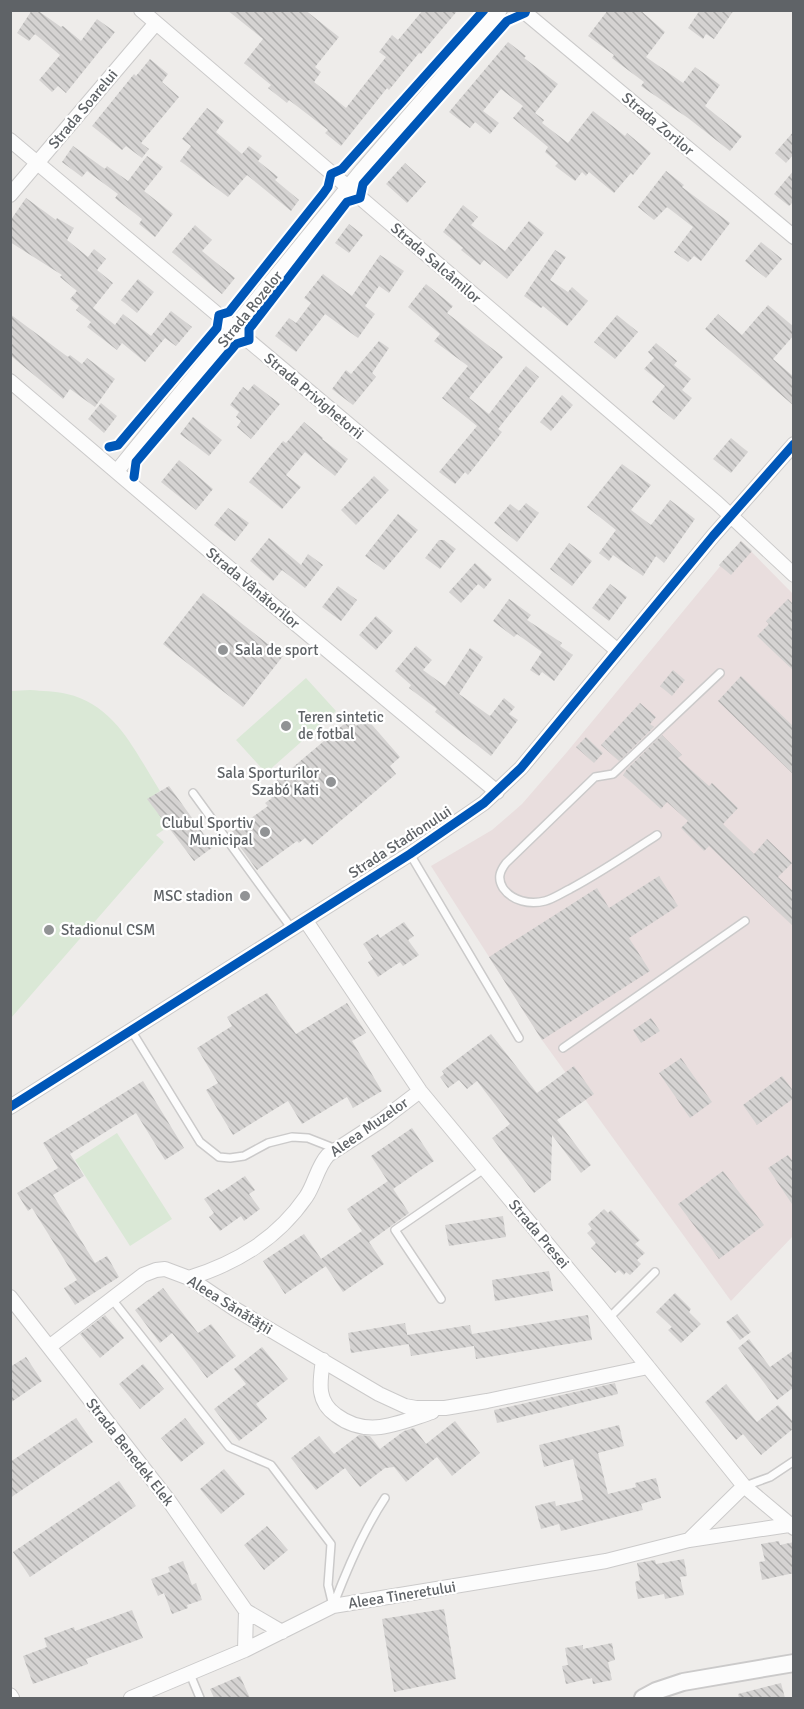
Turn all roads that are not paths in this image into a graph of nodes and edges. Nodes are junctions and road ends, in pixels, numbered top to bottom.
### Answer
1 (141, 10) edge
2 (500, 10) edge
3 (522, 10) edge
4 (156, 23) junction
5 (10, 140) edge
6 (38, 163) junction
7 (347, 188) junction
8 (10, 195) edge
9 (794, 237) edge
10 (234, 328) junction
11 (10, 381) edge
12 (794, 444) edge
13 (117, 471) junction
14 (730, 516) junction
15 (794, 575) edge
16 (618, 651) junction
17 (720, 673) dead end
18 (497, 792) junction
19 (193, 793) dead end
20 (657, 836) dead end
21 (410, 854) junction
22 (306, 921) junction
23 (745, 921) dead end
24 (292, 929) junction
25 (131, 1030) junction
26 (519, 1038) dead end
27 (563, 1048) dead end
28 (420, 1091) junction
29 (10, 1107) edge
30 (336, 1149) junction
31 (484, 1169) junction
32 (655, 1272) dead end
33 (189, 1278) junction
34 (10, 1297) edge
35 (111, 1298) junction
36 (441, 1299) dead end
37 (609, 1318) junction
38 (49, 1347) junction
39 (323, 1360) junction
40 (648, 1367) junction
41 (445, 1408) junction
42 (794, 1461) edge
43 (744, 1486) junction
44 (385, 1498) dead end
45 (791, 1527) edge
46 (689, 1540) junction
47 (333, 1606) junction
48 (246, 1611) junction
49 (282, 1632) junction
50 (245, 1650) junction
51 (794, 1663) edge
52 (190, 1674) junction
53 (131, 1698) edge
54 (200, 1698) edge
55 (643, 1698) edge

1 - 4 street, Strada Salcâmilor
2 - 7 street, Strada Rozelor
3 - 9 street, Strada Zorilor
4 - 6 street, Strada Soarelui
4 - 7 street, Strada Salcâmilor
5 - 6 street, Strada Privighetorii
6 - 8 street, Strada Soarelui
6 - 10 street, Strada Privighetorii
7 - 10 street, Strada Rozelor
7 - 14 street, Strada Salcâmilor
10 - 13 street, Strada Rozelor
10 - 16 street, Strada Privighetorii
11 - 13 street, Strada Vânătorilor
12 - 14 street, Strada Stadionului
13 - 18 street, Strada Vânătorilor
14 - 15 street, Strada Salcâmilor
14 - 16 street, Strada Stadionului
16 - 18 street, Strada Stadionului
17 - 20 lane
18 - 21 street, Strada Stadionului
19 - 24 lane
21 - 22 street, Strada Stadionului
21 - 26 lane
22 - 24 street, Strada Stadionului
22 - 28 street, Strada Presei
23 - 27 lane
24 - 25 street, Strada Stadionului
25 - 29 street, Strada Stadionului
25 - 30 lane
28 - 30 street, Aleea Muzelor
28 - 31 street, Strada Presei
30 - 33 street, Aleea Muzelor
31 - 36 lane
31 - 37 street, Strada Presei
32 - 37 lane
33 - 35 street, Aleea Sănătății
33 - 39 street, Aleea Sănătății
34 - 38 street, Strada Benedek Elek
35 - 38 street, Aleea Sănătății
35 - 47 lane
37 - 40 street, Strada Presei
38 - 48 street, Strada Benedek Elek
39 - 41 street, Aleea Sănătății
39 - 41 street, Aleea Sănătății
40 - 41 street, Aleea Sănătății
40 - 43 street, Strada Presei
42 - 43 lane
43 - 45 street, Strada Presei
43 - 46 street
44 - 47 lane
45 - 46 street, Aleea Tineretului
46 - 47 street, Aleea Tineretului
47 - 49 street, Aleea Tineretului
48 - 49 street, Strada Benedek Elek
48 - 50 street
49 - 50 street, Aleea Tineretului
50 - 52 street, Aleea Tineretului
51 - 55 street
52 - 53 street, Aleea Tineretului
52 - 54 lane

